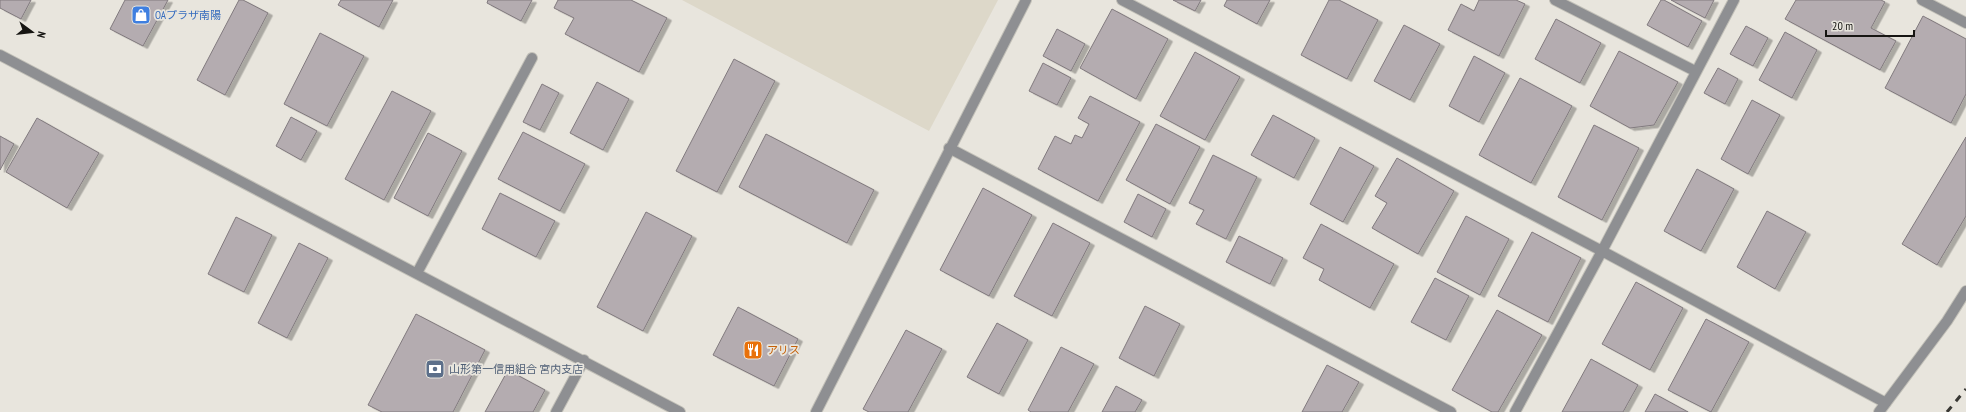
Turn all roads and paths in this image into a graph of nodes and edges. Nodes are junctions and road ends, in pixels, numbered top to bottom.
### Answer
1 (1026, 0) edge
2 (1122, 0) edge
3 (1555, 0) edge
4 (1734, 0) edge
5 (1922, 0) edge
6 (1966, 24) edge
7 (0, 55) edge
8 (532, 58) dead end
9 (1695, 71) junction
10 (949, 148) junction
11 (1602, 251) junction
12 (417, 273) junction
13 (1966, 291) edge
14 (584, 360) junction
15 (1886, 403) junction
16 (556, 412) edge
17 (680, 412) edge
18 (816, 412) edge
19 (1451, 412) edge
20 (1515, 412) edge
21 (1879, 412) edge

1 - 10 street
2 - 11 street
3 - 9 street
4 - 9 street
5 - 6 street
7 - 12 street
8 - 12 street
9 - 11 street
10 - 18 street
10 - 19 street
11 - 15 street
11 - 20 street
12 - 14 street
13 - 15 street
14 - 16 street
14 - 17 street
15 - 21 street

